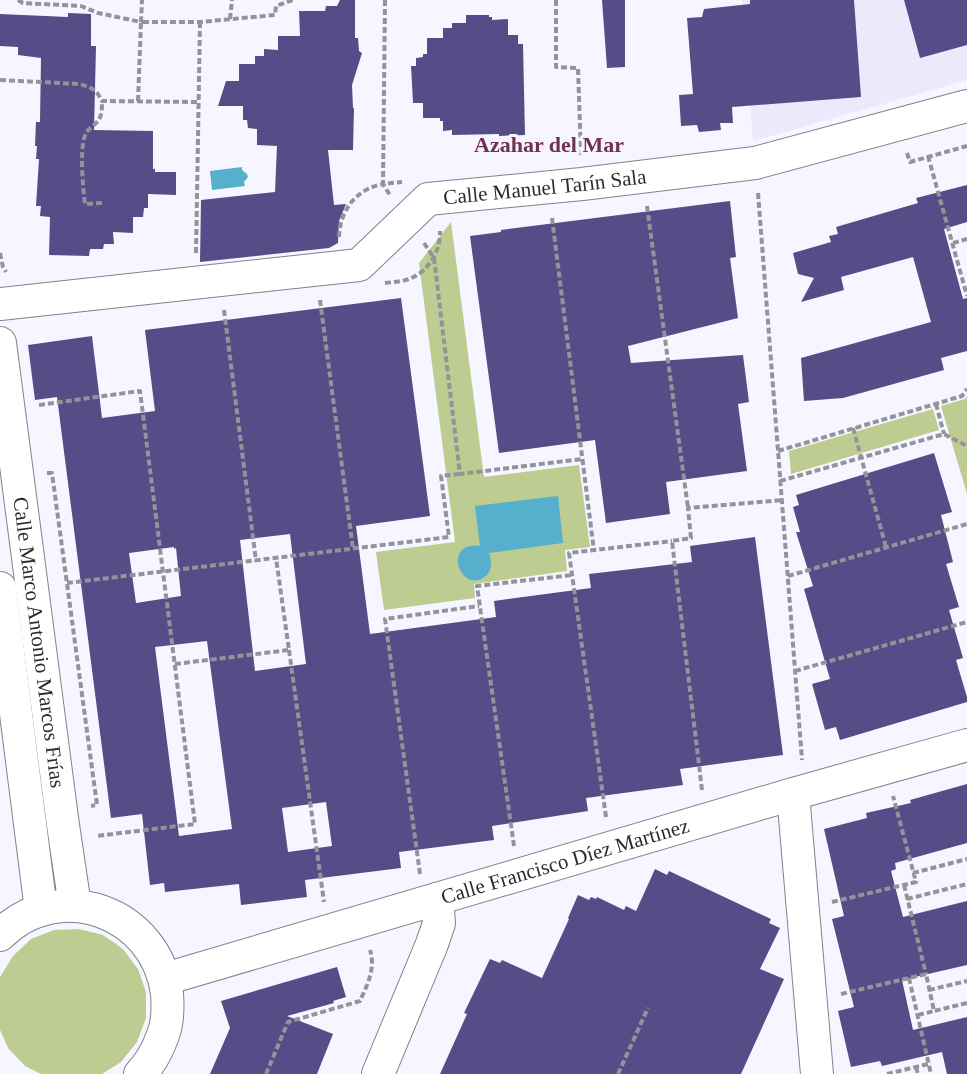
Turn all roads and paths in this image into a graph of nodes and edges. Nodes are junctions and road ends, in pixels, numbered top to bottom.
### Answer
1 (18, 0) edge
2 (142, 0) edge
3 (232, 0) edge
4 (293, 0) edge
5 (385, 0) edge
6 (556, 0) edge
7 (230, 19) junction
8 (141, 22) junction
9 (200, 22) junction
10 (0, 80) edge
11 (102, 101) junction
12 (138, 101) junction
13 (199, 102) junction
14 (967, 106) edge
15 (904, 143) dead end
16 (967, 146) edge
17 (928, 156) junction
18 (406, 181) dead end
19 (383, 184) junction
20 (582, 184) junction
21 (758, 193) dead end
22 (102, 203) dead end
23 (647, 206) dead end
24 (552, 216) dead end
25 (407, 219) junction
26 (440, 227) dead end
27 (967, 239) edge
28 (953, 243) junction
29 (196, 253) dead end
30 (434, 258) junction
31 (382, 283) dead end
32 (319, 290) dead end
33 (967, 296) edge
34 (223, 301) dead end
35 (0, 304) edge
36 (0, 343) edge
37 (967, 389) edge
38 (936, 404) junction
39 (9, 409) junction
40 (852, 428) junction
41 (944, 434) junction
42 (967, 446) edge
43 (778, 451) junction
44 (861, 458) junction
45 (582, 459) junction
46 (41, 474) dead end
47 (460, 474) junction
48 (780, 481) junction
49 (782, 500) junction
50 (688, 508) junction
51 (967, 524) edge
52 (672, 541) junction
53 (886, 547) junction
54 (353, 549) junction
55 (594, 551) junction
56 (276, 558) junction
57 (256, 561) junction
58 (163, 572) junction
59 (572, 575) junction
60 (788, 576) junction
61 (67, 583) junction
62 (0, 588) edge
63 (480, 606) junction
64 (967, 622) edge
65 (289, 650) junction
66 (175, 664) junction
67 (795, 671) junction
68 (7, 705) edge
69 (49, 723) junction
70 (10, 741) edge
71 (967, 745) edge
72 (798, 780) junction
73 (891, 790) dead end
74 (703, 796) dead end
75 (86, 807) dead end
76 (606, 824) dead end
77 (91, 837) dead end
78 (515, 850) dead end
79 (967, 859) edge
80 (914, 873) junction
81 (967, 884) edge
82 (904, 885) junction
83 (429, 888) junction
84 (907, 899) junction
85 (831, 902) dead end
86 (75, 906) junction
87 (324, 906) dead end
88 (41, 910) junction
89 (0, 934) edge
90 (367, 941) dead end
91 (926, 974) junction
92 (909, 978) junction
93 (165, 979) junction
94 (967, 981) edge
95 (929, 990) junction
96 (840, 994) dead end
97 (967, 1003) edge
98 (648, 1008) dead end
99 (934, 1011) junction
100 (918, 1015) junction
101 (928, 1064) junction
102 (916, 1067) junction
103 (140, 1074) edge
104 (266, 1074) edge
105 (378, 1074) edge
106 (618, 1074) edge
107 (818, 1074) edge
108 (887, 1074) edge
109 (918, 1074) edge
110 (931, 1074) edge

1 - 8 path
2 - 8 path
3 - 7 path
4 - 7 path
5 - 19 path
6 - 20 path
7 - 9 path
8 - 9 path
8 - 12 path
9 - 13 path
10 - 11 path
11 - 12 path
11 - 22 path
12 - 13 path
13 - 29 path
14 - 20 street, Calle Manuel Tarín Sala
15 - 17 path
16 - 17 path
17 - 28 path
18 - 19 path
19 - 25 path
20 - 25 street, Calle Manuel Tarín Sala
21 - 43 path
23 - 50 path
24 - 45 path
25 - 30 path
25 - 35 street, Calle Manuel Tarín Sala
26 - 30 path
27 - 28 path
28 - 33 path
30 - 31 path
30 - 47 path
32 - 54 path
34 - 57 path
36 - 39 street, Calle Marco Antonio Marcos Frías
37 - 38 path
38 - 40 path
38 - 41 path
39 - 58 path
39 - 69 street, Calle Marco Antonio Marcos Frías
40 - 43 path
40 - 44 path
41 - 42 path
41 - 44 path
43 - 48 path
44 - 48 path
44 - 53 path
45 - 47 path
45 - 55 path
46 - 61 path
47 - 54 path
48 - 49 path
49 - 50 path
49 - 60 path
50 - 52 path
51 - 53 path
52 - 55 path
52 - 74 path
53 - 60 path
54 - 56 path
55 - 59 path
56 - 57 path
56 - 65 path
57 - 58 path
58 - 61 path
58 - 66 path
59 - 63 path
59 - 76 path
60 - 67 path
61 - 75 path
62 - 68 street, Calle Marco Antonio Marcos Frías
63 - 78 path
63 - 83 path
64 - 67 path
65 - 66 path
65 - 87 path
66 - 77 path
67 - 72 path
68 - 69 street
68 - 70 street, Calle Marco Antonio Marcos Frías
69 - 86 street, Calle Marco Antonio Marcos Frías
70 - 88 street, Calle Marco Antonio Marcos Frías
71 - 72 street, Calle Francisco Díez Martínez
72 - 83 street, Calle Francisco Díez Martínez
72 - 107 street
73 - 80 path
79 - 80 path
80 - 82 path
81 - 84 path
82 - 84 path
82 - 85 path
83 - 93 street, Calle Francisco Díez Martínez
83 - 105 street
84 - 91 path
86 - 88 street
86 - 93 street
88 - 89 street
90 - 104 path
91 - 92 path
91 - 95 path
92 - 96 path
92 - 100 path
93 - 103 street
94 - 95 path
95 - 99 path
97 - 99 path
98 - 106 path
99 - 100 path
100 - 101 path
101 - 102 path
101 - 110 path
102 - 108 path
102 - 109 path

